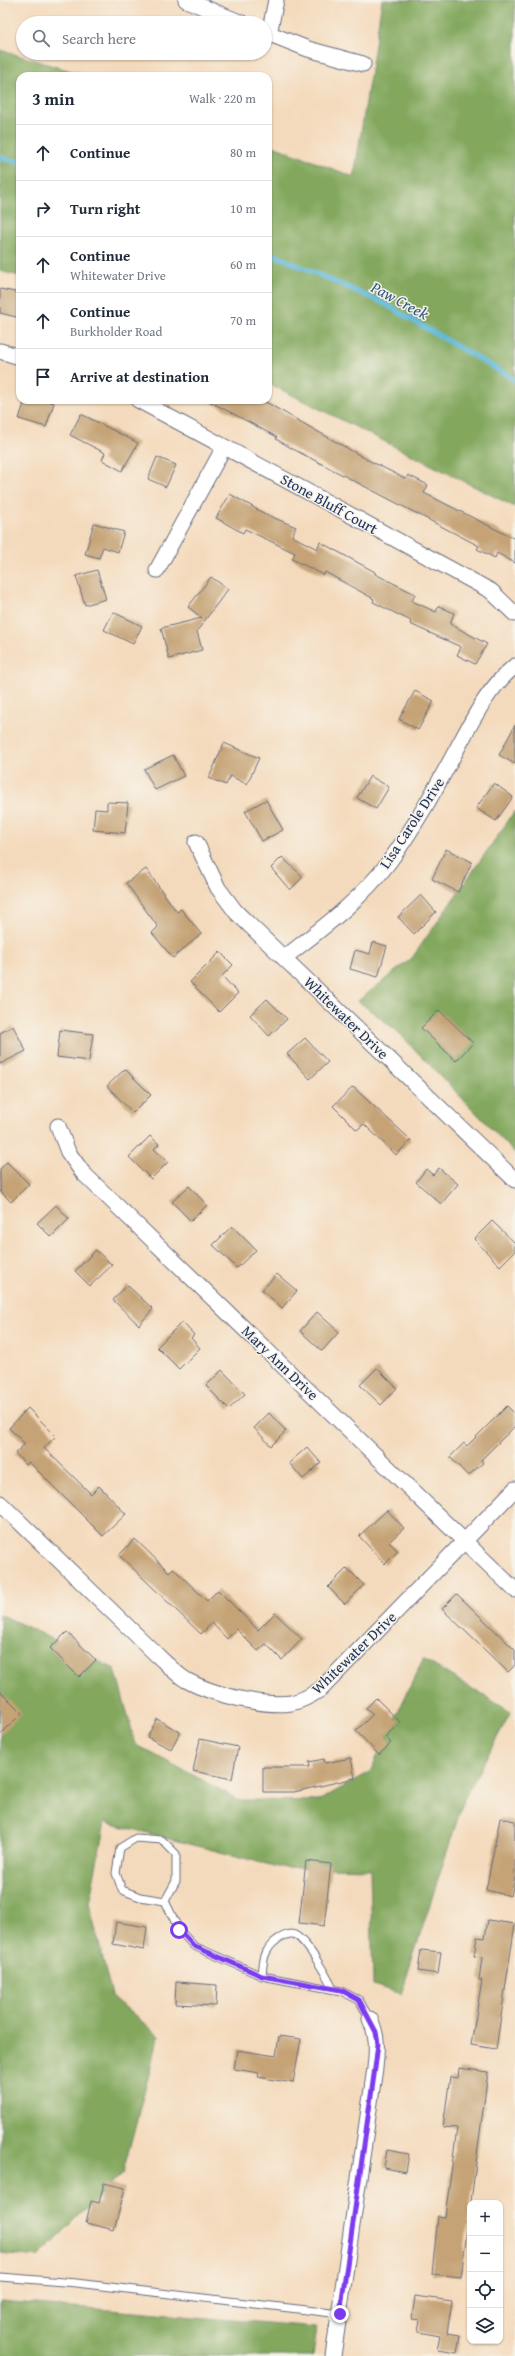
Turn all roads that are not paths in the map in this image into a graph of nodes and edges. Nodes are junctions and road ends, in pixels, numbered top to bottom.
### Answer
1 (186, 0) edge
2 (276, 0) edge
3 (225, 16) edge
4 (272, 16) edge
5 (272, 35) edge
6 (363, 64) dead end
7 (0, 352) edge
8 (16, 356) edge
9 (145, 404) edge
10 (224, 447) junction
11 (157, 570) dead end
12 (515, 614) edge
13 (515, 666) edge
14 (196, 842) dead end
15 (284, 958) junction
16 (58, 1126) dead end
17 (515, 1180) edge
18 (515, 1489) edge
19 (0, 1503) edge
20 (465, 1541) junction
21 (515, 1590) edge
22 (165, 1901) junction
23 (262, 1976) junction
24 (334, 1989) junction
25 (370, 2019) joint
26 (0, 2277) edge
27 (340, 2314) junction
28 (333, 2356) edge

1 - 3 street
2 - 4 street
5 - 6 street
7 - 8 street
9 - 10 street, Stone Bluff Court
10 - 11 street
10 - 12 street, Stone Bluff Court
13 - 15 street, Lisa Carole Drive
14 - 15 street, Whitewater Drive
15 - 17 street, Whitewater Drive
16 - 20 street, Mary Ann Drive
18 - 20 street, Whitewater Drive
19 - 20 street, Whitewater Drive
20 - 21 street, Mary Ann Drive
22 - 22 lane
22 - 23 lane
23 - 24 lane
23 - 24 lane
24 - 25 lane
25 - 27 street
26 - 27 lane
27 - 28 street

